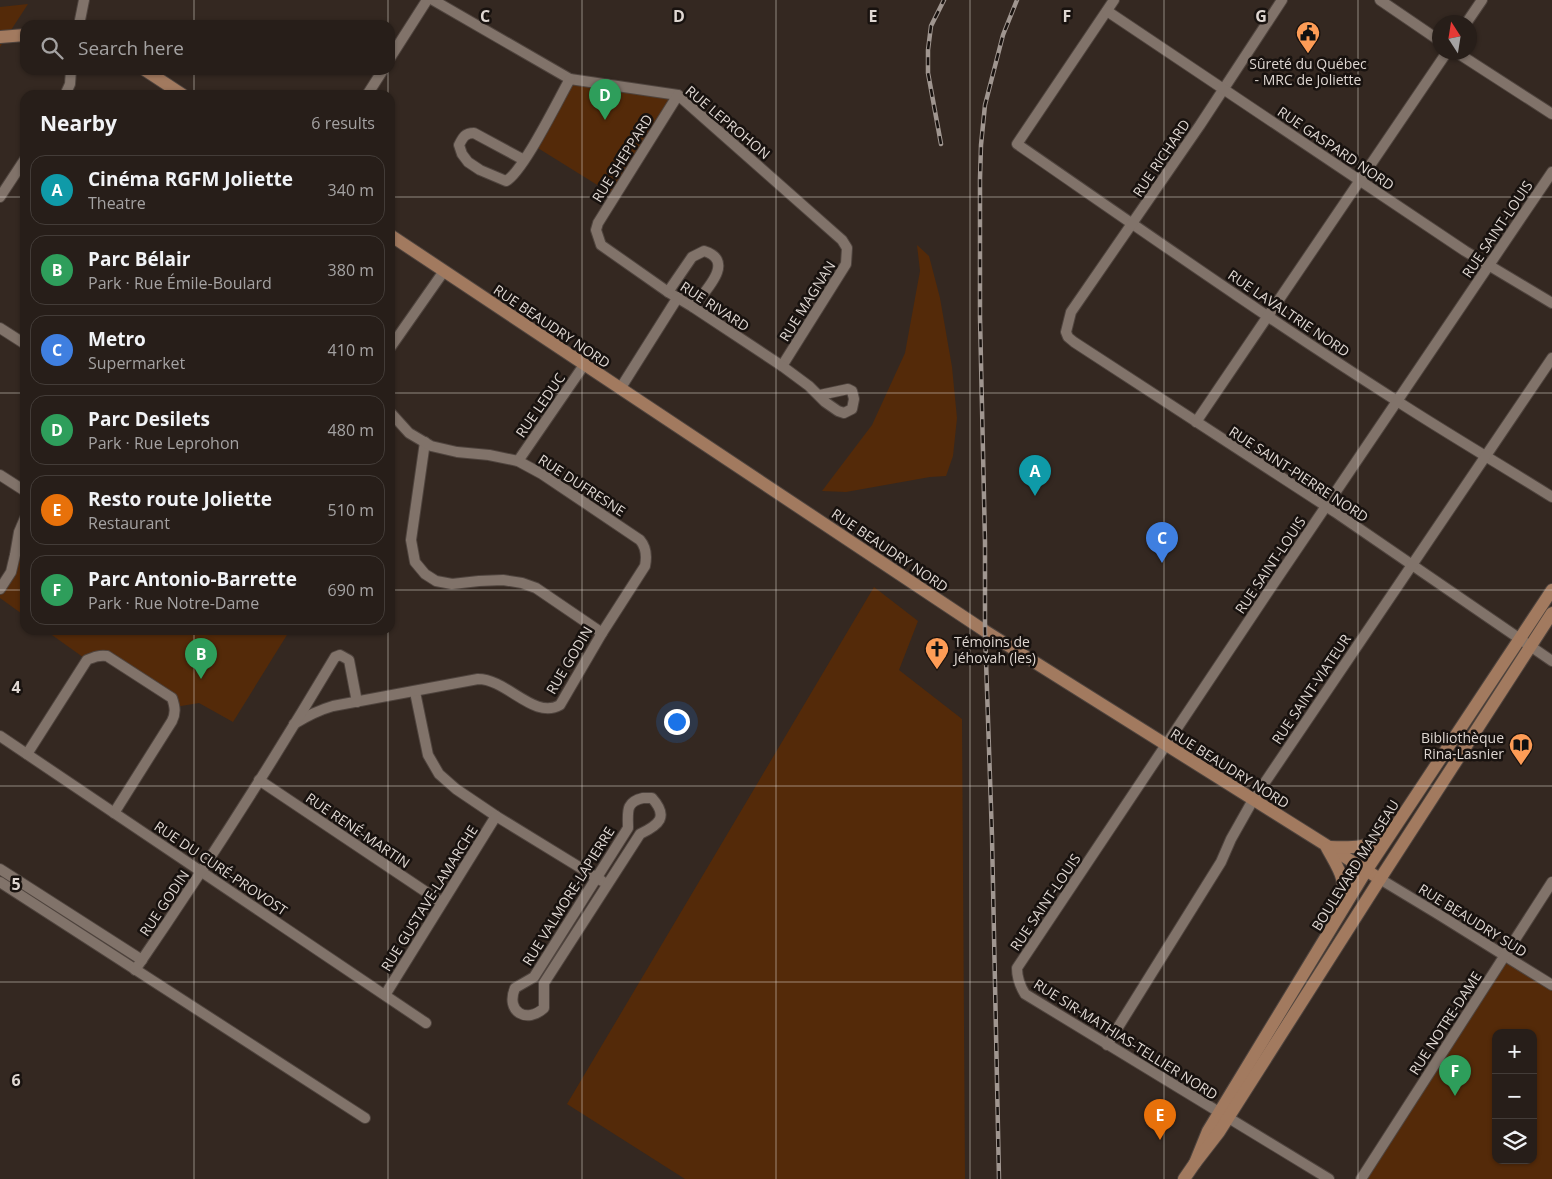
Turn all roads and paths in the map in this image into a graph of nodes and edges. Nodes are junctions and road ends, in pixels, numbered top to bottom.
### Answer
1 (84, 0) edge
2 (427, 0) edge
3 (432, 0) edge
4 (1114, 0) edge
5 (1282, 0) edge
6 (1380, 0) edge
7 (1482, 0) edge
8 (1107, 11) junction
9 (1472, 15) edge
10 (79, 20) edge
11 (20, 35) edge
12 (1432, 36) edge
13 (0, 37) edge
14 (395, 50) edge
15 (1442, 60) edge
16 (1468, 60) edge
17 (71, 75) edge
18 (153, 75) edge
19 (380, 75) edge
20 (570, 79) junction
21 (1224, 89) junction
22 (67, 90) edge
23 (175, 90) edge
24 (370, 90) edge
25 (678, 95) junction
26 (1552, 114) edge
27 (524, 160) junction
28 (20, 167) edge
29 (1552, 172) edge
30 (1361, 181) junction
31 (0, 197) edge
32 (1133, 224) junction
33 (395, 238) edge
34 (598, 238) joint
35 (847, 248) joint
36 (1488, 266) junction
37 (444, 271) junction
38 (668, 292) junction
39 (678, 297) junction
40 (1552, 303) edge
41 (693, 307) junction
42 (1268, 316) junction
43 (0, 328) edge
44 (1066, 332) joint
45 (20, 341) edge
46 (395, 341) edge
47 (1552, 358) edge
48 (584, 365) junction
49 (782, 366) junction
50 (620, 389) junction
51 (820, 396) dead end
52 (1397, 401) junction
53 (395, 418) edge
54 (1196, 422) junction
55 (425, 442) junction
56 (1486, 456) junction
57 (518, 461) junction
58 (0, 475) edge
59 (20, 488) edge
60 (1552, 497) edge
61 (1326, 507) junction
62 (20, 540) edge
63 (645, 550) joint
64 (1412, 565) junction
65 (0, 589) edge
66 (1552, 590) edge
67 (1552, 613) edge
68 (602, 633) junction
69 (1525, 642) junction
70 (1552, 661) edge
71 (415, 692) junction
72 (357, 702) junction
73 (294, 724) junction
74 (0, 736) edge
75 (1167, 745) junction
76 (27, 754) junction
77 (259, 780) junction
78 (1253, 800) junction
79 (114, 813) junction
80 (496, 816) junction
81 (1394, 832) junction
82 (1326, 846) junction
83 (0, 869) edge
84 (1366, 871) junction
85 (201, 873) junction
86 (596, 877) junction
87 (1380, 879) junction
88 (0, 882) edge
89 (1552, 882) edge
90 (607, 884) junction
91 (442, 902) junction
92 (1337, 921) junction
93 (1504, 955) junction
94 (142, 960) junction
95 (135, 970) junction
96 (1017, 976) joint
97 (1552, 985) edge
98 (385, 995) junction
99 (426, 1023) dead end
100 (1107, 1045) junction
101 (1223, 1116) junction
102 (365, 1118) dead end
103 (1184, 1179) edge
104 (1329, 1179) edge
105 (1361, 1179) edge

1 - 10 street
2 - 14 street
3 - 20 street, RUE LEPROHON
4 - 8 street
5 - 21 street, RUE RICHARD
6 - 12 street
7 - 9 street
8 - 21 street, RUE GASPARD NORD
8 - 32 street, RUE LAVALTRIE NORD
11 - 13 main road
15 - 30 street
16 - 26 street
17 - 22 street
18 - 23 main road
19 - 24 street
20 - 25 street, RUE LEPROHON
20 - 27 street
21 - 30 street, RUE GASPARD NORD
21 - 32 street, RUE RICHARD
25 - 34 street, RUE SHEPPARD
25 - 35 street, RUE LEPROHON
27 - 27 street
28 - 31 street
29 - 36 street, RUE SAINT-LOUIS
30 - 36 street, RUE GASPARD NORD
30 - 42 street
32 - 42 street, RUE LAVALTRIE NORD
32 - 44 street, RUE RICHARD
33 - 37 main road, RUE BEAUDRY NORD
34 - 38 street, RUE RIVARD
35 - 49 street, RUE MAGNAN
36 - 40 street, RUE GASPARD NORD
36 - 52 street, RUE SAINT-LOUIS
37 - 46 street
37 - 48 main road, RUE BEAUDRY NORD
38 - 39 street, RUE RIVARD
38 - 41 street
39 - 41 street, RUE RIVARD
39 - 50 street
41 - 49 street, RUE RIVARD
42 - 52 street, RUE LAVALTRIE NORD
42 - 54 street
43 - 45 street
44 - 54 street, RUE SAINT-PIERRE NORD
47 - 56 street, RUE SAINT-VIATEUR
48 - 50 main road, RUE BEAUDRY NORD
48 - 57 street, RUE LEDUC
49 - 51 street, RUE RIVARD
50 - 75 main road, RUE BEAUDRY NORD
52 - 56 street, RUE LAVALTRIE NORD
52 - 61 street, RUE SAINT-LOUIS
53 - 55 street, RUE DUFRESNE
54 - 61 street, RUE SAINT-PIERRE NORD
55 - 57 street, RUE DUFRESNE
55 - 68 street
56 - 60 street, RUE LAVALTRIE NORD
56 - 64 street, RUE SAINT-VIATEUR
57 - 63 street, RUE DUFRESNE
58 - 59 street
61 - 64 street, RUE SAINT-PIERRE NORD
61 - 75 street, RUE SAINT-LOUIS
62 - 65 street
63 - 68 street, RUE GODIN
64 - 69 street, RUE SAINT-PIERRE NORD
64 - 78 street, RUE SAINT-VIATEUR
66 - 69 main road, BOULEVARD MANSEAU
67 - 69 main road, BOULEVARD MANSEAU
68 - 71 street, RUE GODIN
69 - 70 street, RUE SAINT-PIERRE NORD
69 - 81 main road, BOULEVARD MANSEAU
69 - 87 main road, BOULEVARD MANSEAU
71 - 72 street, RUE GODIN
71 - 80 street
72 - 73 street, RUE GODIN
72 - 73 street, RUE GODIN
73 - 77 street, RUE GODIN
74 - 76 street, RUE DU CURÉ-PROVOST
75 - 78 main road, RUE BEAUDRY NORD
75 - 96 street, RUE SAINT-LOUIS
76 - 79 street, RUE DU CURÉ-PROVOST
76 - 79 street
77 - 85 street, RUE GODIN
77 - 91 street, RUE RENÉ-MARTIN
78 - 82 main road, RUE BEAUDRY NORD
78 - 100 street, RUE SAINT-VIATEUR
79 - 85 street, RUE DU CURÉ-PROVOST
80 - 86 street
80 - 91 street, RUE GUSTAVE-LAMARCHE
81 - 82 main road
81 - 84 main road, BOULEVARD MANSEAU
82 - 84 main road, RUE BEAUDRY NORD
82 - 92 main road
83 - 94 street
84 - 87 main road, RUE BEAUDRY NORD
84 - 92 main road, BOULEVARD MANSEAU
85 - 94 street, RUE GODIN
85 - 98 street, RUE DU CURÉ-PROVOST
86 - 90 street
86 - 90 street, RUE VALMORE-LAPIERRE
86 - 90 street, RUE VALMORE-LAPIERRE
87 - 93 street, RUE BEAUDRY SUD
87 - 101 main road, BOULEVARD MANSEAU
88 - 95 street
89 - 93 street, RUE NOTRE-DAME
91 - 98 street, RUE GUSTAVE-LAMARCHE
92 - 101 main road, BOULEVARD MANSEAU
93 - 97 street, RUE BEAUDRY SUD
93 - 105 street, RUE NOTRE-DAME
94 - 95 street, RUE GODIN
95 - 102 street
96 - 100 street, RUE SIR-MATHIAS-TELLIER NORD
98 - 99 street, RUE DU CURÉ-PROVOST
100 - 101 street, RUE SIR-MATHIAS-TELLIER NORD
101 - 103 main road, BOULEVARD MANSEAU
101 - 104 street, RUE SIR-MATHIAS-TELLIER NORD

